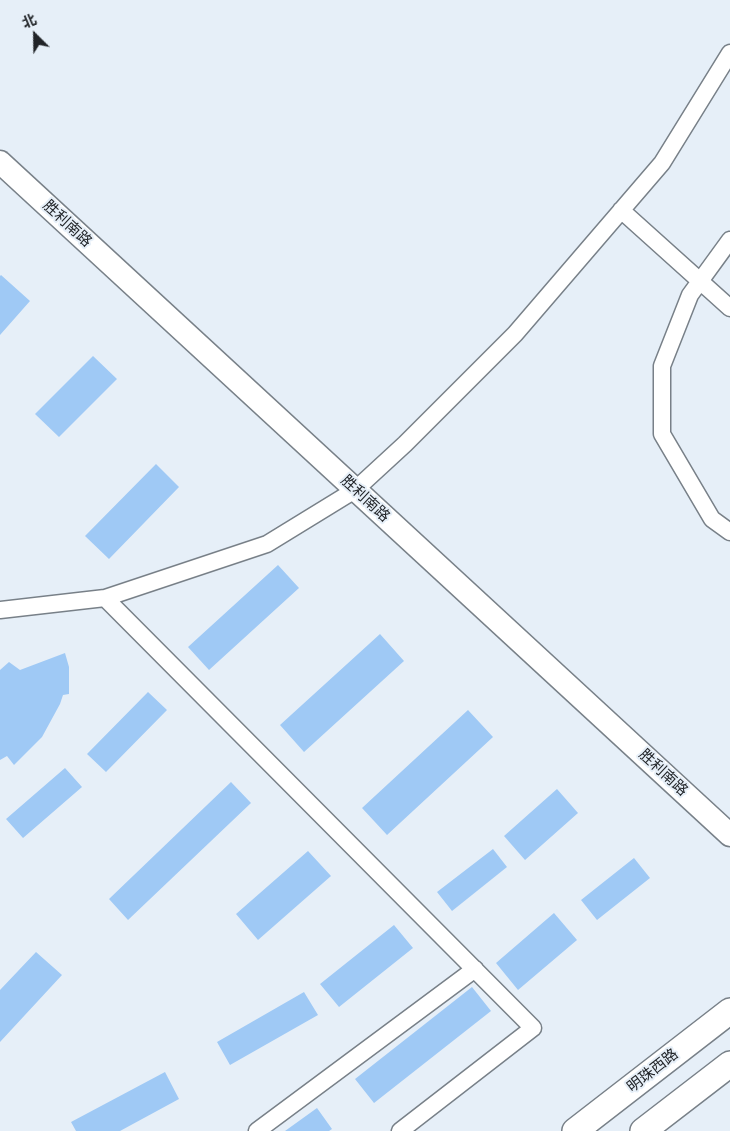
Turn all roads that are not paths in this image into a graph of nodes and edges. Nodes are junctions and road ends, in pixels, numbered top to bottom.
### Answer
1 (730, 53) edge
2 (0, 162) edge
3 (621, 210) junction
4 (730, 240) edge
5 (700, 281) junction
6 (730, 308) edge
7 (355, 490) junction
8 (730, 532) edge
9 (105, 598) junction
10 (0, 610) edge
11 (730, 835) edge
12 (474, 970) junction
13 (730, 1010) edge
14 (730, 1064) edge
15 (257, 1131) edge
16 (400, 1131) edge
17 (575, 1131) edge
18 (643, 1131) edge

1 - 3 street
2 - 7 main road, 胜利南路
3 - 5 street
3 - 7 street
4 - 5 street
5 - 6 street
5 - 8 street
7 - 9 street
7 - 11 main road, 胜利南路
9 - 10 street
9 - 12 street
12 - 15 street
12 - 16 street
13 - 17 main road, 明珠西路
14 - 18 main road

